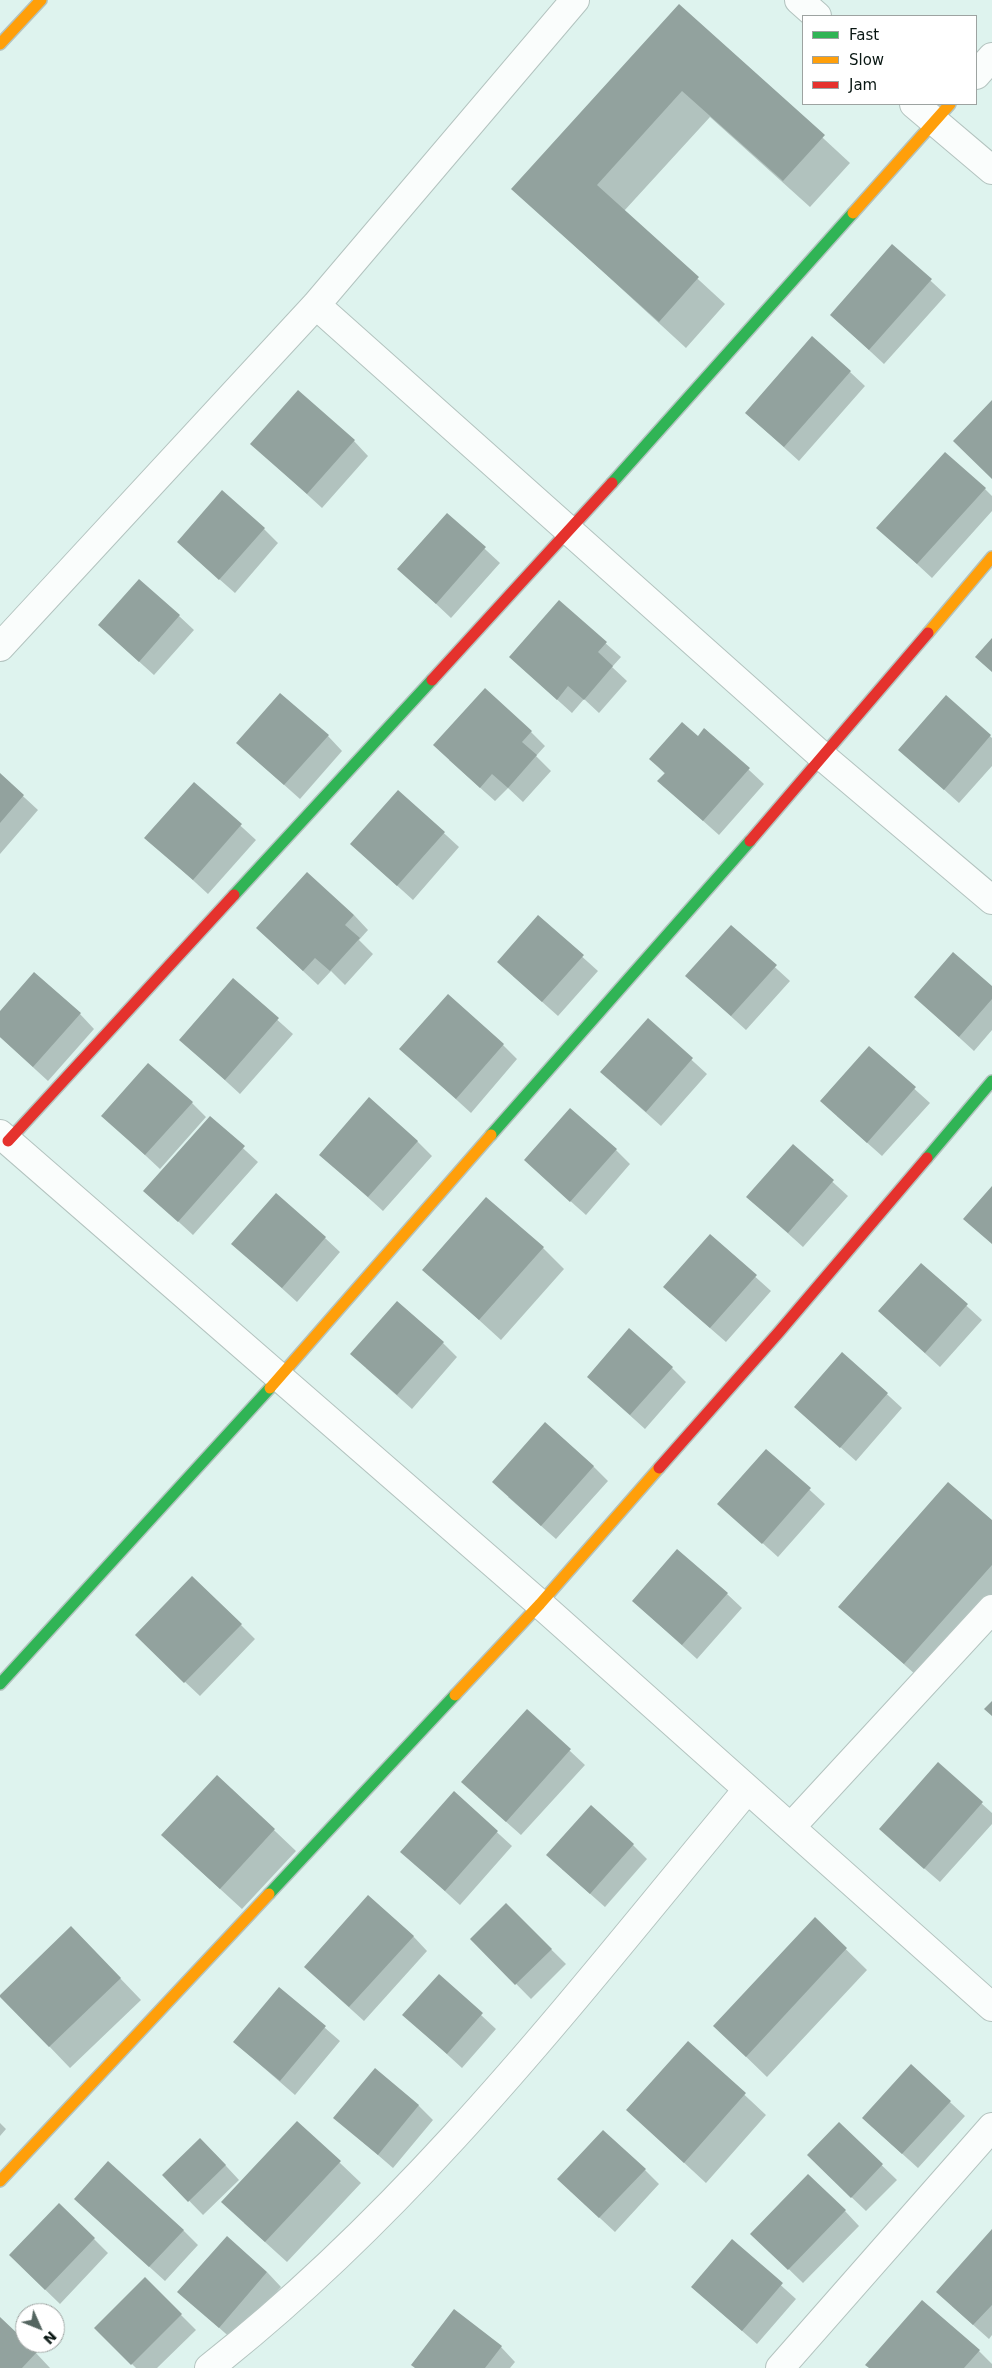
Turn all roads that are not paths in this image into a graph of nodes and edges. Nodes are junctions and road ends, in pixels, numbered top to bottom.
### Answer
1 (41, 0) edge
2 (575, 0) edge
3 (799, 0) edge
4 (816, 15) edge
5 (0, 44) edge
6 (992, 57) edge
7 (977, 74) edge
8 (917, 105) edge
9 (942, 113) edge
10 (992, 170) edge
11 (316, 305) junction
12 (569, 531) junction
13 (992, 556) edge
14 (0, 647) edge
15 (823, 757) junction
16 (992, 900) edge
17 (992, 1081) edge
18 (4, 1138) edge
19 (280, 1376) junction
20 (540, 1604) junction
21 (992, 1609) edge
22 (0, 1684) edge
23 (747, 1790) junction
24 (791, 1827) junction
25 (992, 2007) edge
26 (992, 2127) edge
27 (0, 2181) edge
28 (209, 2368) edge
29 (780, 2368) edge

1 - 5 street
2 - 11 street
3 - 4 street
6 - 7 street
8 - 9 street
9 - 10 street
9 - 12 street
11 - 12 street
11 - 14 street
12 - 15 street
12 - 18 street
13 - 15 street
15 - 16 street
15 - 19 street
17 - 20 street
18 - 19 street
19 - 20 street
19 - 22 street
20 - 23 street
20 - 27 street
21 - 24 street
23 - 24 street
23 - 28 street
24 - 25 street
26 - 29 street

